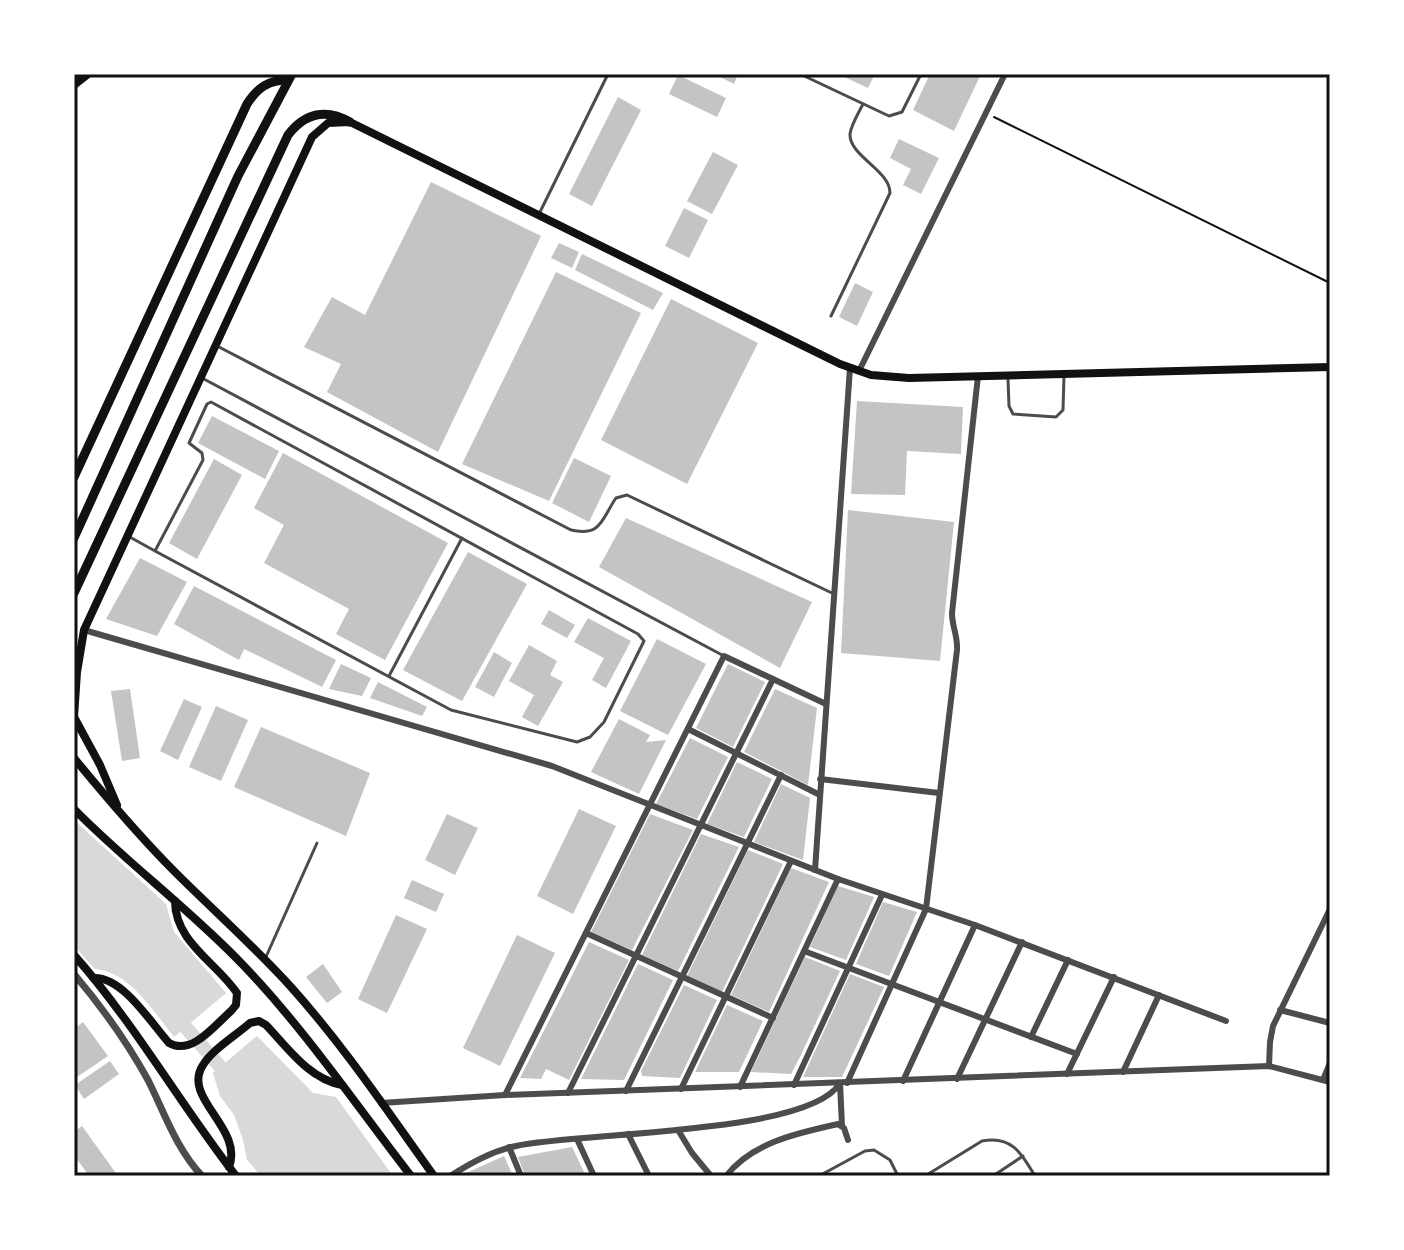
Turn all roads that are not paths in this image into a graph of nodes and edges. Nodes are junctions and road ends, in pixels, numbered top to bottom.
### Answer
1 (88, 74) edge
2 (608, 74) edge
3 (800, 74) edge
4 (921, 74) edge
5 (1005, 74) edge
6 (290, 77) edge
7 (74, 85) edge
8 (863, 104) junction
9 (350, 122) junction
10 (539, 215) junction
11 (831, 316) dead end
12 (216, 345) junction
13 (1330, 367) edge
14 (854, 369) junction
15 (1064, 374) junction
16 (1008, 375) junction
17 (978, 376) junction
18 (201, 377) junction
19 (74, 477) edge
20 (128, 536) junction
21 (74, 538) edge
22 (462, 538) junction
23 (155, 551) junction
24 (74, 593) edge
25 (834, 594) junction
26 (84, 630) junction
27 (724, 656) junction
28 (389, 676) junction
29 (773, 679) junction
30 (826, 704) junction
31 (74, 717) edge
32 (688, 729) junction
33 (737, 753) junction
34 (74, 758) edge
35 (781, 775) junction
36 (820, 779) junction
37 (939, 793) junction
38 (820, 795) junction
39 (649, 806) junction
40 (74, 809) edge
41 (120, 813) junction
42 (701, 826) junction
43 (317, 843) dead end
44 (747, 844) junction
45 (791, 861) junction
46 (815, 870) junction
47 (838, 879) junction
48 (882, 895) junction
49 (175, 901) junction
50 (926, 909) junction
51 (1330, 909) edge
52 (975, 925) junction
53 (586, 933) junction
54 (1022, 942) junction
55 (804, 951) junction
56 (74, 955) edge
57 (636, 956) junction
58 (265, 959) junction
59 (1068, 960) junction
60 (849, 968) junction
61 (74, 974) edge
62 (682, 976) junction
63 (1114, 977) junction
64 (94, 978) junction
65 (892, 984) junction
66 (1159, 995) junction
67 (726, 997) junction
68 (939, 1002) junction
69 (1280, 1010) junction
70 (773, 1018) junction
71 (985, 1019) junction
72 (1226, 1021) dead end
73 (1330, 1023) edge
74 (1031, 1037) junction
75 (1077, 1054) junction
76 (1330, 1063) edge
77 (1269, 1066) junction
78 (1123, 1072) junction
79 (1066, 1075) junction
80 (957, 1079) junction
81 (903, 1081) junction
82 (1327, 1081) edge
83 (844, 1083) junction
84 (342, 1085) junction
85 (794, 1085) junction
86 (740, 1087) junction
87 (681, 1089) junction
88 (626, 1091) junction
89 (568, 1093) junction
90 (505, 1095) junction
91 (381, 1103) junction
92 (842, 1126) junction
93 (678, 1130) junction
94 (628, 1134) junction
95 (577, 1139) junction
96 (848, 1140) dead end
97 (509, 1147) junction
98 (1023, 1156) junction
99 (229, 1167) junction
100 (202, 1176) edge
101 (236, 1176) edge
102 (411, 1176) edge
103 (434, 1176) edge
104 (450, 1176) edge
105 (521, 1176) edge
106 (594, 1176) edge
107 (649, 1176) edge
108 (711, 1176) edge
109 (726, 1176) edge
110 (819, 1176) edge
111 (898, 1176) edge
112 (925, 1176) edge
113 (993, 1176) edge
114 (1035, 1176) edge

1 - 7 main road
2 - 10 lane
3 - 8 lane
4 - 8 lane
5 - 14 street
6 - 19 main road
6 - 21 main road
8 - 11 lane
9 - 10 main road
9 - 12 main road
9 - 24 main road
10 - 14 main road
12 - 18 main road
12 - 25 lane
13 - 15 main road
14 - 17 main road
14 - 25 street
15 - 16 main road
15 - 16 lane
16 - 17 main road
17 - 37 street
18 - 20 main road
18 - 27 lane
20 - 23 lane
20 - 26 main road
22 - 23 lane
22 - 28 lane
22 - 28 lane
23 - 28 lane
25 - 30 street
26 - 31 main road
26 - 39 street
27 - 29 street
27 - 32 street
29 - 30 street
29 - 33 street
30 - 36 street
31 - 41 main road
32 - 33 street
32 - 39 street
33 - 35 street
33 - 42 street
34 - 41 main road
35 - 38 street
35 - 44 street
36 - 37 street
36 - 38 street
37 - 50 street
38 - 46 street
39 - 42 street
39 - 53 street
40 - 49 main road
41 - 58 main road
42 - 44 street
42 - 57 street
43 - 58 lane
44 - 45 street
44 - 62 street
45 - 46 street
45 - 67 street
46 - 47 street
47 - 48 street
47 - 55 street
48 - 50 street
48 - 60 street
49 - 64 main road
49 - 84 main road
50 - 52 street
50 - 65 street
51 - 69 street
52 - 54 street
52 - 68 street
53 - 57 street
53 - 90 street
54 - 59 street
54 - 71 street
55 - 60 street
55 - 70 street
56 - 64 main road
57 - 62 street
57 - 89 street
58 - 91 main road
59 - 63 street
59 - 74 street
60 - 65 street
60 - 85 street
61 - 100 street
62 - 67 street
62 - 88 street
63 - 66 street
63 - 75 street
64 - 99 main road
65 - 68 street
65 - 83 street
66 - 72 street
66 - 78 street
67 - 70 street
67 - 87 street
68 - 71 street
68 - 81 street
69 - 73 street
69 - 77 street
70 - 86 street
71 - 74 street
71 - 80 street
74 - 75 street
75 - 79 street
76 - 82 street
77 - 78 street
77 - 82 street
78 - 79 street
79 - 80 street
80 - 81 street
81 - 83 street
83 - 85 street
83 - 92 street
83 - 93 street
84 - 99 main road
84 - 102 main road
85 - 86 street
86 - 87 street
87 - 88 street
88 - 89 street
89 - 90 street
90 - 91 street
91 - 103 main road
92 - 96 street
92 - 109 street
93 - 94 street
93 - 108 street
94 - 95 street
94 - 107 street
95 - 97 street
95 - 106 street
97 - 104 street
97 - 105 street
98 - 112 lane
98 - 113 lane
98 - 114 lane
99 - 101 main road
110 - 111 lane

